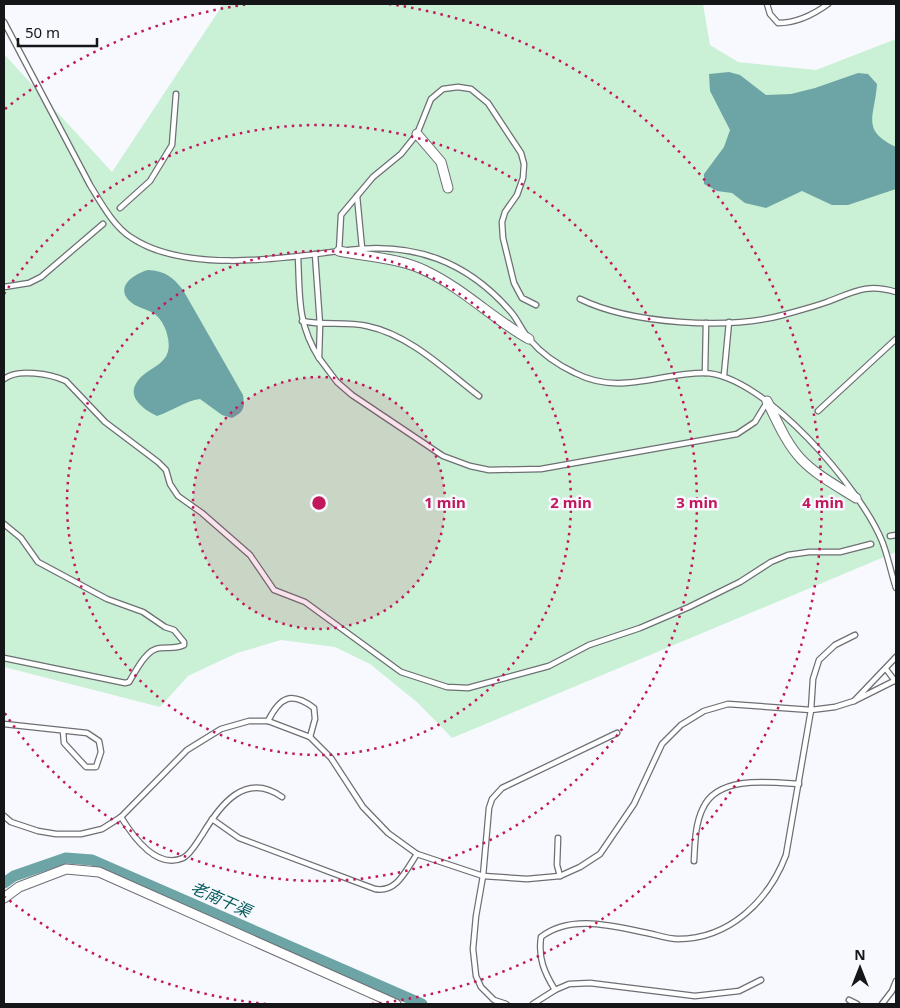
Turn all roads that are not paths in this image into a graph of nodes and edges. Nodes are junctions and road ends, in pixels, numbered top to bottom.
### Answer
1 (767, 4) edge
2 (828, 4) edge
3 (4, 22) edge
4 (176, 94) dead end
5 (418, 134) junction
6 (448, 188) dead end
7 (357, 196) junction
8 (120, 208) dead end
9 (103, 224) dead end
10 (362, 248) junction
11 (339, 251) junction
12 (316, 254) junction
13 (298, 257) junction
14 (4, 287) edge
15 (896, 292) edge
16 (580, 299) dead end
17 (536, 304) dead end
18 (302, 321) junction
19 (729, 322) junction
20 (706, 323) junction
21 (320, 325) junction
22 (529, 339) junction
23 (896, 339) edge
24 (319, 358) junction
25 (705, 373) junction
26 (724, 376) junction
27 (4, 379) edge
28 (479, 396) dead end
29 (767, 401) junction
30 (818, 411) dead end
31 (856, 498) junction
32 (5, 526) edge
33 (896, 535) edge
34 (890, 536) dead end
35 (871, 544) dead end
36 (896, 588) edge
37 (855, 635) dead end
38 (896, 657) edge
39 (4, 658) edge
40 (886, 669) junction
41 (896, 681) edge
42 (854, 701) junction
43 (811, 710) junction
44 (268, 721) junction
45 (4, 724) edge
46 (63, 731) junction
47 (617, 733) dead end
48 (310, 737) junction
49 (799, 784) junction
50 (282, 797) dead end
51 (4, 816) edge
52 (121, 816) junction
53 (212, 819) junction
54 (558, 838) dead end
55 (418, 854) junction
56 (694, 861) dead end
57 (483, 876) junction
58 (560, 876) junction
59 (4, 898) edge
60 (761, 980) dead end
61 (896, 980) edge
62 (555, 990) junction
63 (849, 1000) dead end
64 (396, 1004) edge
65 (506, 1004) edge
66 (533, 1004) edge
67 (856, 1004) edge
68 (882, 1004) edge

1 - 2 lane
3 - 13 lane
4 - 8 lane
5 - 6 street
5 - 7 lane
5 - 17 lane
7 - 10 lane
7 - 11 lane
9 - 14 lane
10 - 11 lane
10 - 22 lane
11 - 12 lane
11 - 22 street
12 - 13 lane
12 - 21 lane
13 - 18 lane
15 - 19 lane
16 - 20 lane
18 - 21 lane
18 - 24 lane
19 - 20 lane
19 - 26 lane
20 - 25 lane
21 - 24 lane
21 - 28 lane
22 - 25 lane
23 - 30 lane
24 - 29 lane
25 - 26 lane
26 - 29 lane
27 - 35 lane
29 - 31 lane
29 - 31 street
31 - 36 lane
32 - 39 lane
33 - 34 lane
37 - 43 lane
38 - 40 lane
40 - 41 lane
40 - 42 lane
41 - 42 lane
42 - 43 lane
43 - 49 lane
43 - 58 lane
44 - 48 lane
44 - 48 lane
44 - 52 lane
45 - 46 lane
46 - 46 lane
47 - 57 lane
48 - 55 lane
49 - 56 lane
49 - 62 lane
50 - 53 lane
51 - 52 lane
52 - 53 lane
53 - 55 lane
54 - 58 lane
55 - 57 lane
57 - 58 lane
57 - 65 lane
59 - 64 street
60 - 62 lane
61 - 68 lane
62 - 66 lane
63 - 67 lane

